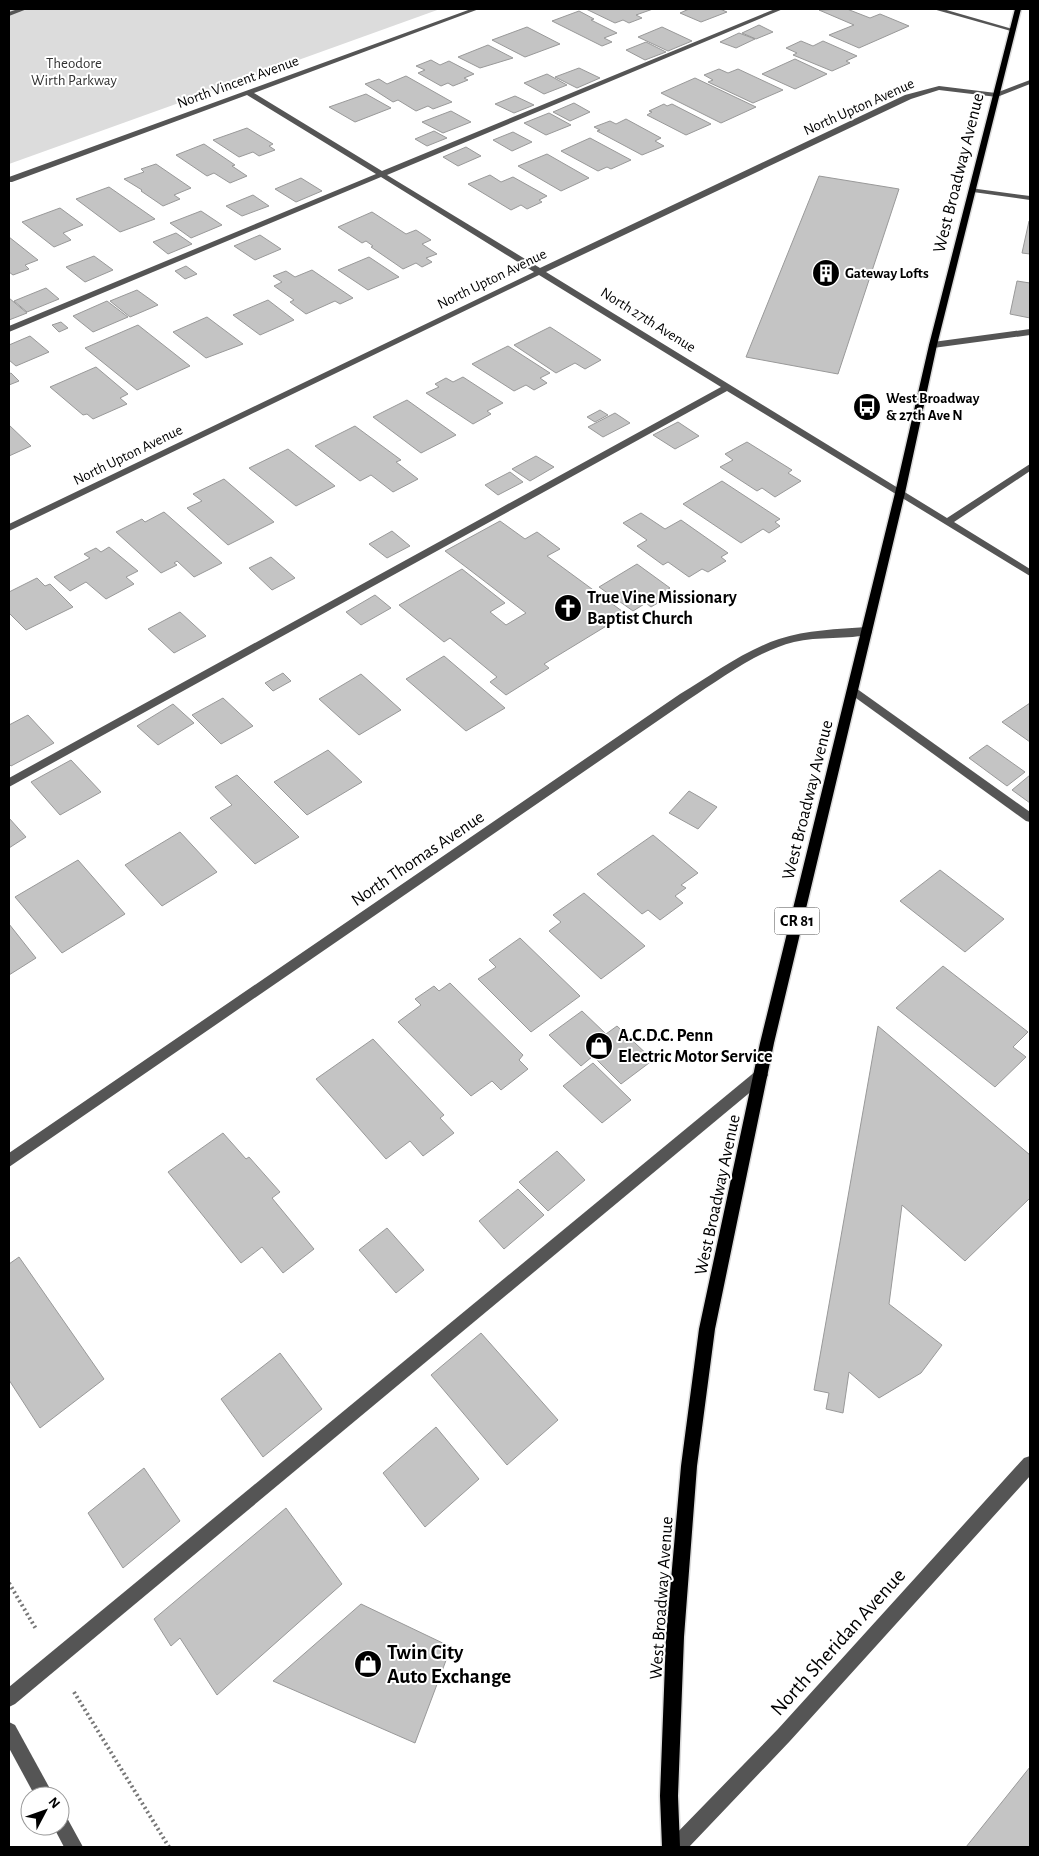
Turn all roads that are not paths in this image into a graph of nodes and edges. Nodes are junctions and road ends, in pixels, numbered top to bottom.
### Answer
1 (24, 9) edge
2 (476, 9) edge
3 (780, 9) edge
4 (936, 9) edge
5 (1018, 9) edge
6 (9, 14) edge
7 (1013, 30) junction
8 (1030, 82) edge
9 (249, 92) junction
10 (997, 95) junction
11 (382, 174) junction
12 (9, 180) edge
13 (973, 190) junction
14 (1030, 198) edge
15 (540, 272) junction
16 (9, 329) edge
17 (1030, 332) edge
18 (933, 344) junction
19 (728, 387) junction
20 (1030, 467) edge
21 (900, 493) junction
22 (947, 522) junction
23 (9, 528) edge
24 (1030, 573) edge
25 (867, 631) junction
26 (853, 690) junction
27 (9, 783) edge
28 (1030, 818) edge
29 (760, 1075) junction
30 (9, 1161) edge
31 (1030, 1464) edge
32 (9, 1698) edge
33 (9, 1731) edge
34 (40, 1786) edge
35 (68, 1836) edge
36 (74, 1847) edge
37 (671, 1847) edge
38 (677, 1847) edge

1 - 6 street
2 - 9 street, North Vincent Avenue
3 - 11 street
4 - 7 street
5 - 7 main road, West Broadway Avenue / CR 81
7 - 10 main road, West Broadway Avenue / CR 81
8 - 10 street
9 - 11 street, North 27th Avenue
9 - 12 street, North Vincent Avenue
10 - 13 main road, West Broadway Avenue / CR 81
10 - 15 street, North Upton Avenue
11 - 15 street, North 27th Avenue
11 - 16 street
13 - 14 street
13 - 18 main road, West Broadway Avenue / CR 81
15 - 19 street, North 27th Avenue
15 - 23 street, North Upton Avenue
17 - 18 street
18 - 21 main road, West Broadway Avenue / CR 81
19 - 21 street, North 27th Avenue
19 - 27 street
20 - 22 street
21 - 22 street, North 27th Avenue
21 - 25 main road, West Broadway Avenue / CR 81
22 - 24 street, North 27th Avenue
25 - 26 main road, West Broadway Avenue / CR 81
25 - 30 street, North Thomas Avenue
26 - 28 street
26 - 29 main road, West Broadway Avenue / CR 81
29 - 32 street
29 - 37 main road, West Broadway Avenue / CR 81
31 - 38 street, North Sheridan Avenue
33 - 34 street
35 - 36 street

